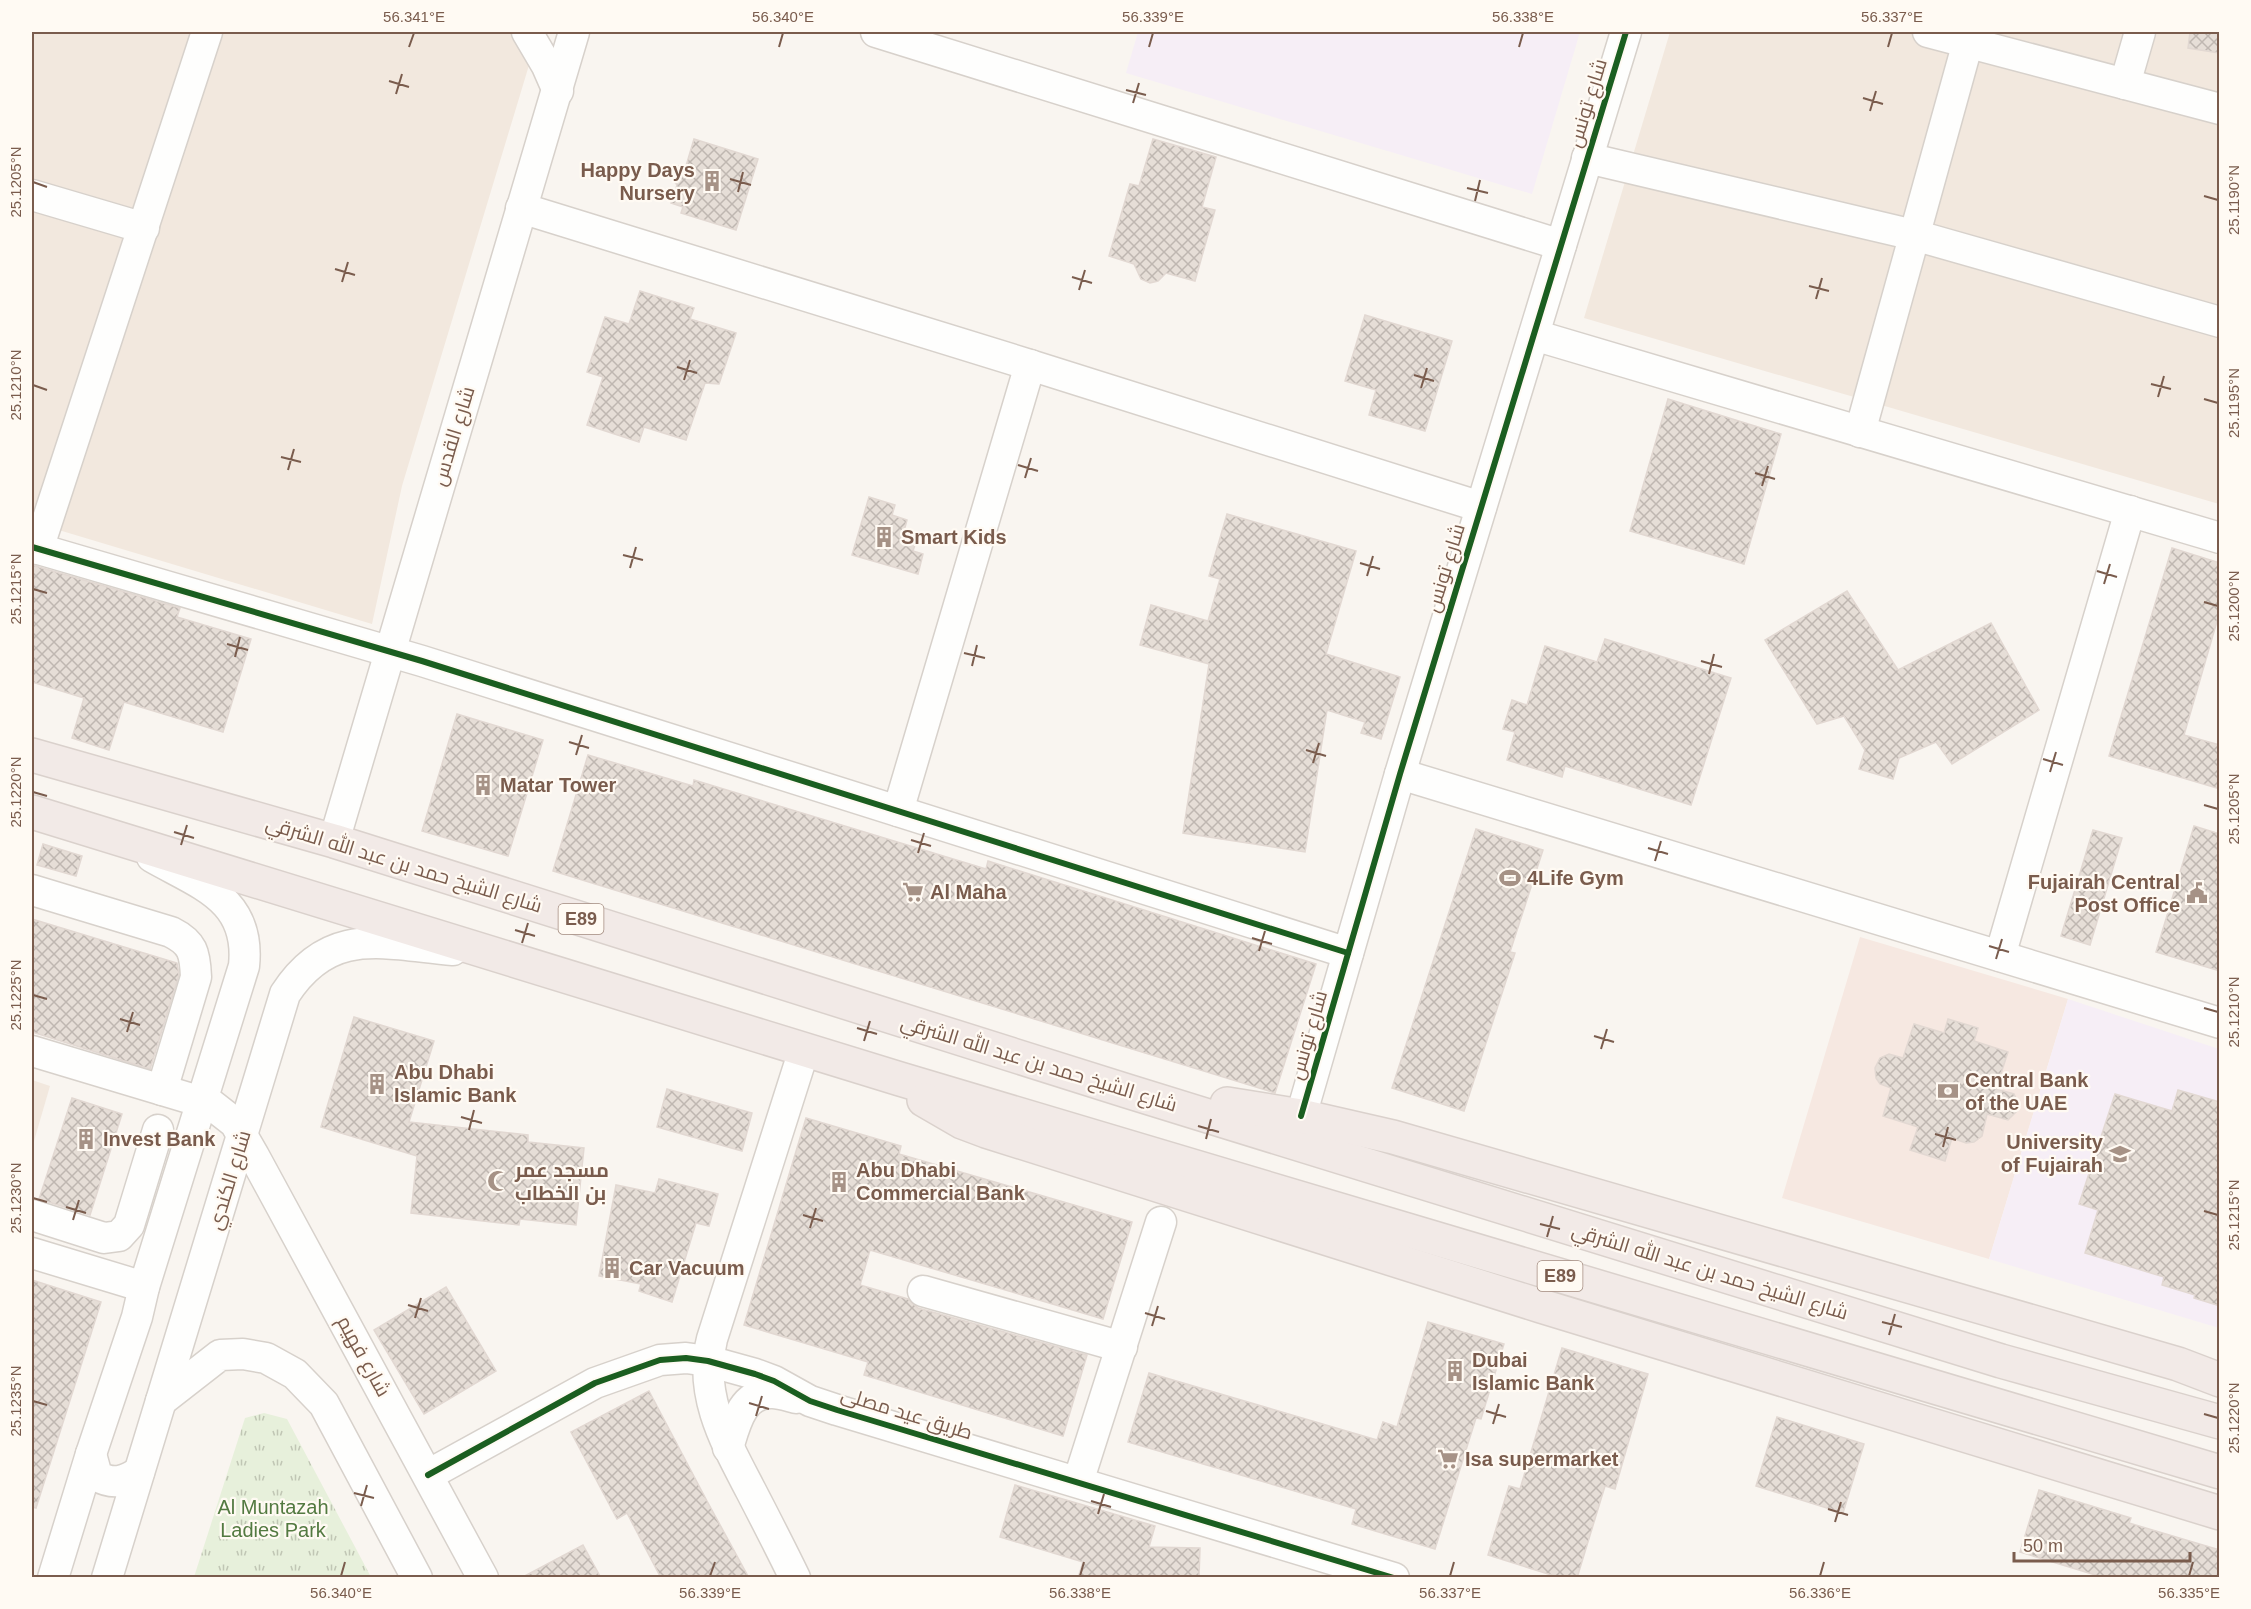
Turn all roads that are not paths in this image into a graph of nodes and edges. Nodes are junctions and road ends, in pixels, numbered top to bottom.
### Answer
1 (207, 32) edge
2 (526, 32) edge
3 (574, 32) edge
4 (876, 32) edge
5 (1626, 32) edge
6 (1928, 32) edge
7 (2139, 32) edge
8 (1968, 42) junction
9 (2125, 84) junction
10 (558, 91) junction
11 (2220, 110) edge
12 (1587, 158) junction
13 (32, 195) edge
14 (521, 208) junction
15 (144, 228) junction
16 (1914, 235) junction
17 (1561, 245) junction
18 (2220, 322) edge
19 (1534, 335) junction
20 (1030, 365) junction
21 (1860, 432) junction
22 (1481, 507) junction
23 (2130, 511) junction
24 (2220, 538) edge
25 (35, 548) edge
26 (389, 651) junction
27 (32, 755) edge
28 (1400, 774) junction
29 (898, 811) junction
30 (40, 819) edge
31 (124, 840) junction
32 (334, 841) junction
33 (32, 890) edge
34 (487, 953) junction
35 (1348, 953) junction
36 (2000, 956) junction
37 (2220, 1023) edge
38 (804, 1050) junction
39 (32, 1051) edge
40 (900, 1079) junction
41 (162, 1090) junction
42 (1127, 1091) junction
43 (203, 1102) junction
44 (1302, 1116) junction
45 (158, 1130) dead end
46 (243, 1135) junction
47 (32, 1215) edge
48 (1161, 1222) dead end
49 (32, 1253) edge
50 (144, 1287) junction
51 (923, 1291) dead end
52 (1122, 1347) junction
53 (708, 1361) junction
54 (2178, 1364) junction
55 (2220, 1369) edge
56 (2220, 1380) edge
57 (161, 1401) junction
58 (810, 1401) junction
59 (2220, 1422) edge
60 (728, 1448) junction
61 (91, 1454) junction
62 (139, 1472) junction
63 (2220, 1472) edge
64 (428, 1475) junction
65 (1078, 1482) junction
66 (2163, 1496) junction
67 (2220, 1513) edge
68 (2220, 1533) edge
69 (53, 1578) edge
70 (107, 1578) edge
71 (417, 1578) edge
72 (483, 1578) edge
73 (795, 1578) edge
74 (1394, 1578) edge

1 - 15 street
2 - 10 street
3 - 10 street, شارع القدس
4 - 17 street
5 - 12 street, شارع تونس
6 - 8 street
7 - 9 street
8 - 9 street
8 - 16 street
9 - 11 street
10 - 14 street, شارع القدس
12 - 16 street
12 - 17 street, شارع تونس
13 - 15 street
14 - 20 street
14 - 26 street, شارع القدس
15 - 25 street
16 - 18 street
16 - 21 street
17 - 19 street, شارع تونس
19 - 21 street
19 - 22 street, شارع تونس
20 - 22 street
20 - 29 street
21 - 23 street
22 - 28 street, شارع تونس
23 - 24 street
23 - 36 street
25 - 26 street
26 - 29 street
26 - 32 street, شارع القدس
27 - 32 highway, شارع الشيخ حمد بن عبد الله الشرقي / E89
28 - 35 street, شارع تونس
28 - 36 street
29 - 35 street
30 - 31 highway, E89
31 - 34 highway, E89
31 - 43 street
32 - 42 highway, شارع الشيخ حمد بن عبد الله الشرقي / E89
33 - 41 street
34 - 38 highway, E89
34 - 46 street, شارع الكندي
35 - 44 street, شارع تونس
36 - 37 street
38 - 40 highway, E89
38 - 53 street
39 - 41 street, شارع فهيم
40 - 63 highway, E89
40 - 66 highway
41 - 43 street, شارع فهيم
42 - 44 highway
42 - 59 highway, شارع الشيخ حمد بن عبد الله الشرقي / E89
43 - 46 street, شارع فهيم
43 - 50 street
44 - 54 highway
45 - 47 street
46 - 57 street, شارع الكندي
46 - 64 street, شارع فهيم
48 - 52 street
49 - 50 street
50 - 61 street
51 - 52 street
52 - 65 street
53 - 58 street, طريق عيد مصلى
53 - 60 street
53 - 64 street, طريق عيد مصلى
54 - 55 highway
54 - 56 highway
57 - 62 street, شارع الكندي
57 - 71 street
58 - 60 street
58 - 65 street, طريق عيد مصلى
60 - 73 street
61 - 62 street
61 - 69 street
62 - 70 street, شارع الكندي
64 - 72 street, شارع فهيم
65 - 74 street, طريق عيد مصلى
66 - 67 highway
66 - 68 highway

